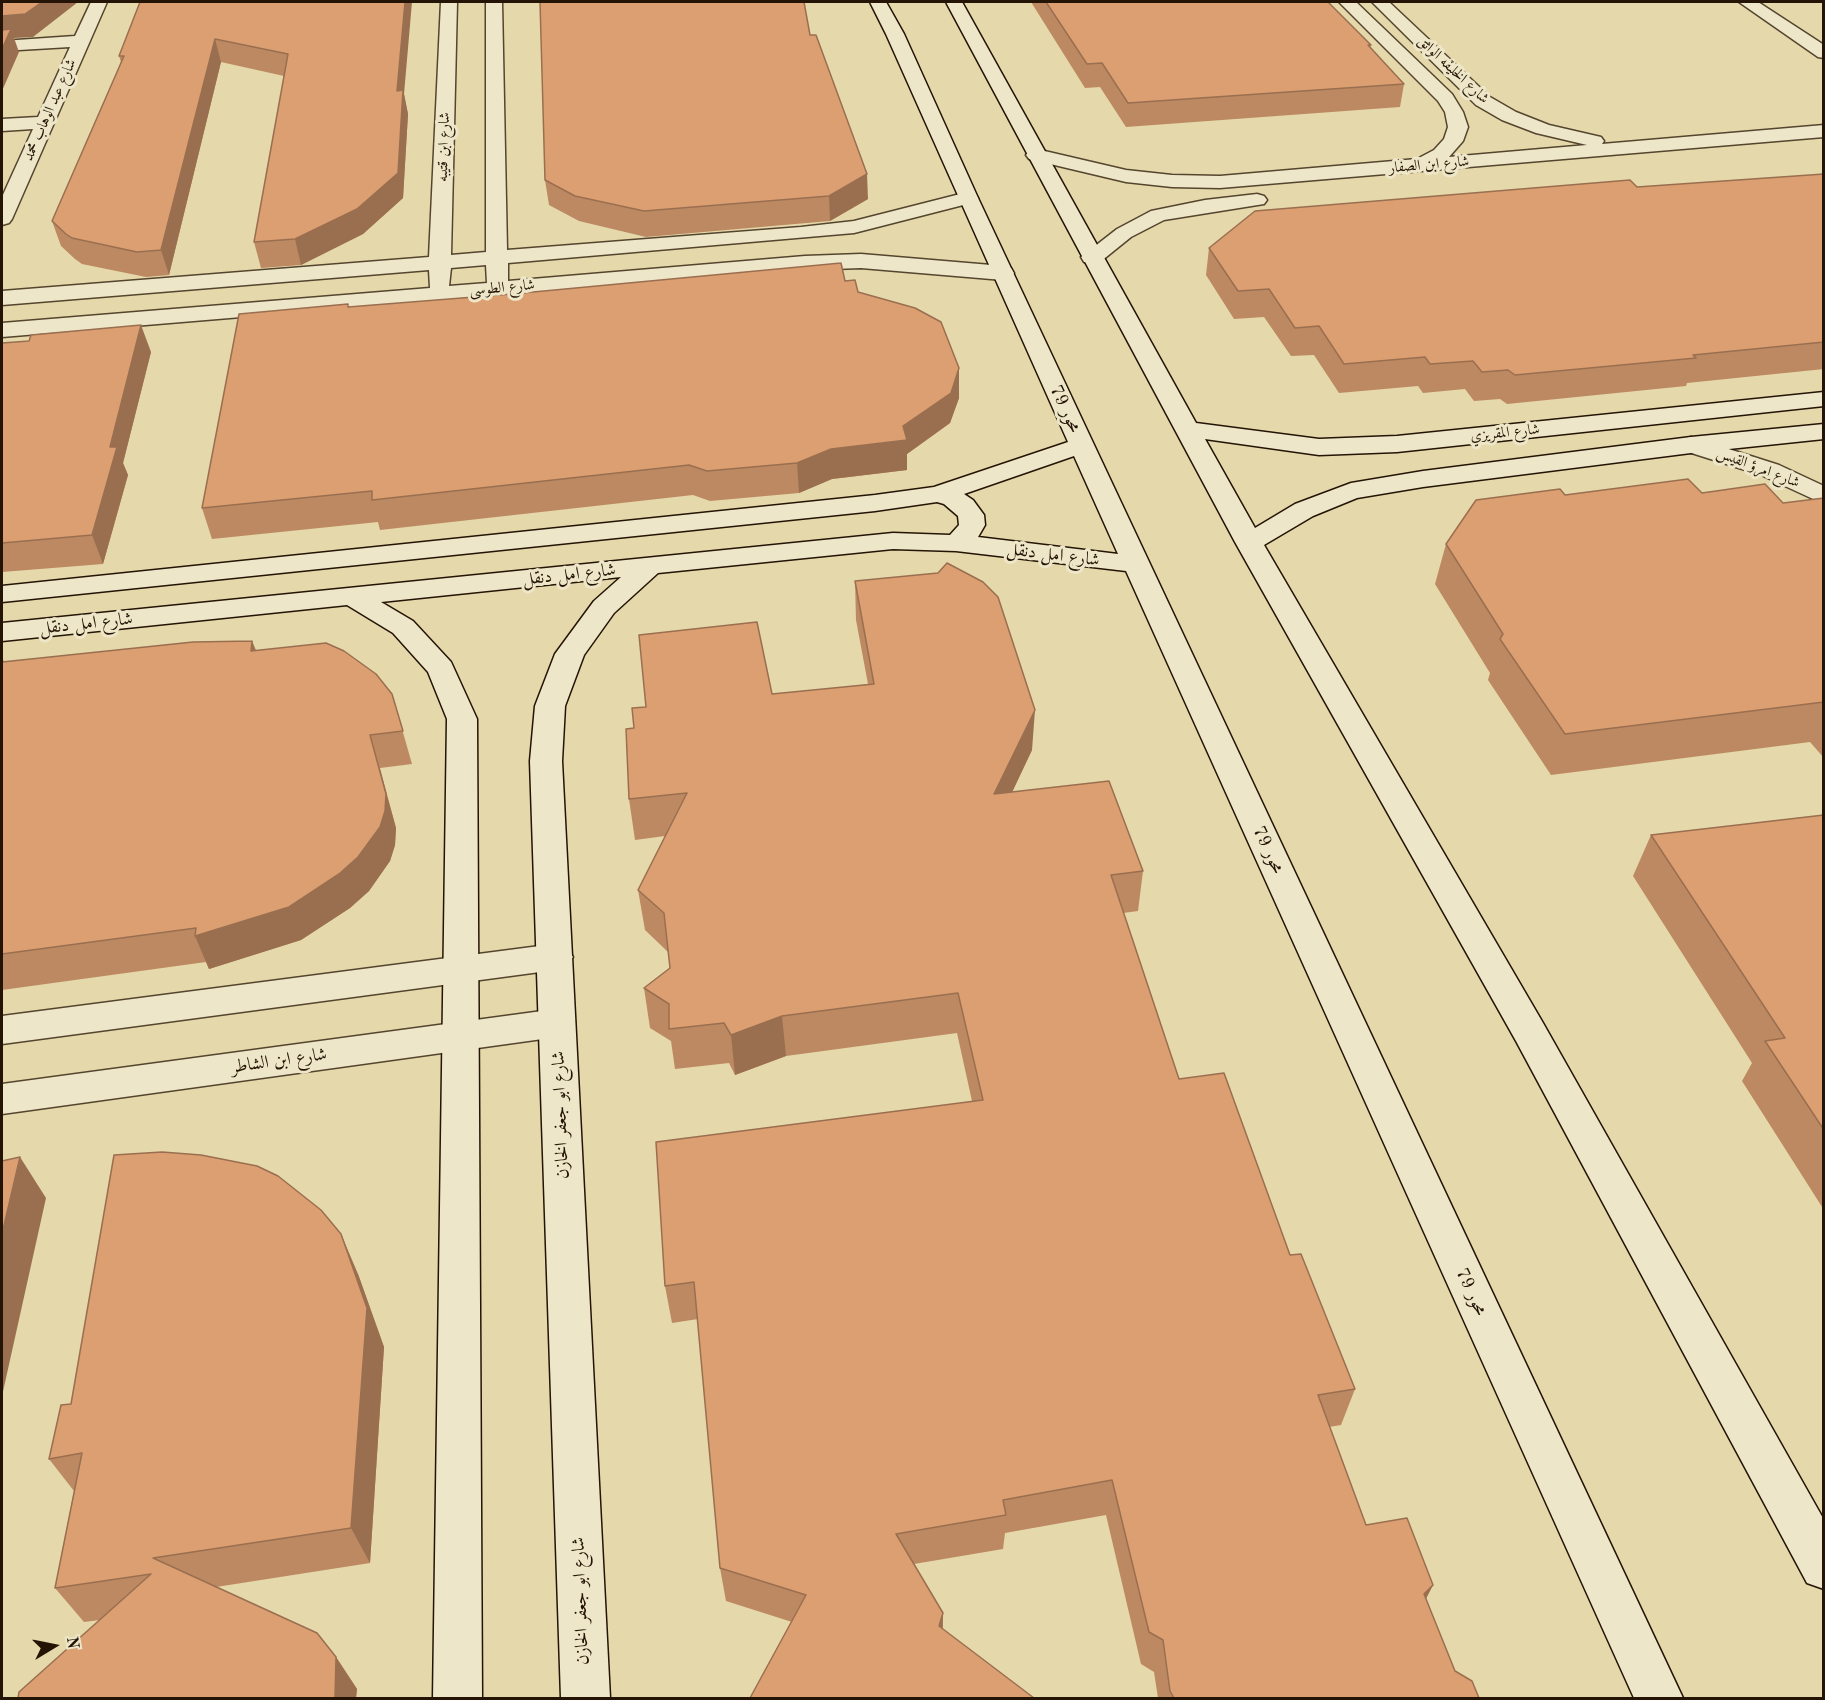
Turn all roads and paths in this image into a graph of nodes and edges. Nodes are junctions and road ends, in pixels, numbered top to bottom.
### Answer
1 (99, 2) edge
2 (449, 2) edge
3 (494, 2) edge
4 (878, 2) edge
5 (954, 2) edge
6 (1347, 2) edge
7 (1380, 2) edge
8 (1747, 2) edge
9 (81, 41) junction
10 (2, 46) edge
11 (1824, 53) edge
12 (45, 122) junction
13 (2, 125) edge
14 (1824, 131) edge
15 (1640, 147) junction
16 (1036, 155) junction
17 (1422, 165) junction
18 (1664, 166) dead end
19 (968, 198) junction
20 (1277, 199) dead end
21 (2, 219) edge
22 (1092, 257) junction
23 (497, 258) junction
24 (440, 263) junction
25 (1003, 273) junction
26 (497, 288) junction
27 (438, 293) junction
28 (2, 298) edge
29 (2, 330) edge
30 (1824, 399) edge
31 (1188, 429) junction
32 (1824, 431) edge
33 (1397, 444) junction
34 (1082, 445) junction
35 (1691, 445) junction
36 (1423, 479) junction
37 (937, 494) junction
38 (1824, 496) edge
39 (1249, 542) junction
40 (956, 543) junction
41 (1137, 564) junction
42 (650, 566) junction
43 (2, 594) edge
44 (353, 597) junction
45 (2, 632) edge
46 (555, 957) junction
47 (461, 969) junction
48 (557, 1023) junction
49 (2, 1030) edge
50 (462, 1035) junction
51 (2, 1099) edge
52 (1824, 1566) edge
53 (457, 1698) edge
54 (586, 1698) edge
55 (1659, 1698) edge

1 - 9 street, شارع عبد الوهاب محمد
2 - 24 street, شارع ابن قتيبه
3 - 23 street
4 - 19 street, محور 79
5 - 16 street
6 - 17 street, شارع الخليفه الواثق
7 - 15 street, شارع الخليفه الواثق
8 - 11 street
9 - 10 street
9 - 12 street, شارع عبد الوهاب محمد
12 - 13 street
12 - 21 street, شارع عبد الوهاب محمد
14 - 15 street, شارع ابن الصفار
15 - 17 street, شارع ابن الصفار
15 - 18 street
16 - 17 street, شارع ابن الصفار
16 - 22 street
19 - 23 street, شارع الطوسى
19 - 25 street, محور 79
20 - 22 street
22 - 31 street
23 - 24 street, شارع الطوسى
23 - 26 street
24 - 27 street, شارع ابن قتيبه
24 - 28 street, شارع الطوسى
25 - 26 street, شارع الطوسى
25 - 34 street, محور 79
26 - 27 street, شارع الطوسى
27 - 29 street, شارع الطوسى
30 - 33 street, شارع المقريزي
31 - 33 street, شارع المقريزي
31 - 39 street
32 - 35 street, شارع المقريزي
33 - 36 street
34 - 37 street, شارع امل دنقل
34 - 41 street, محور 79
35 - 36 street, شارع المقريزي
35 - 38 street, شارع امرؤ القيس
36 - 39 street, شارع المقريزي
37 - 40 street
37 - 43 street, شارع امل دنقل
39 - 52 street
40 - 41 street, شارع امل دنقل
40 - 42 street, شارع امل دنقل
41 - 55 street, محور 79
42 - 44 street, شارع امل دنقل
42 - 46 street, شارع ابو جعفر الخازن
44 - 45 street, شارع امل دنقل
44 - 47 street
46 - 47 street
46 - 48 street, شارع ابو جعفر الخازن
47 - 49 street
47 - 50 street
48 - 50 street, شارع ابن الشاطر
48 - 54 street, شارع ابو جعفر الخازن
50 - 51 street, شارع ابن الشاطر
50 - 53 street

